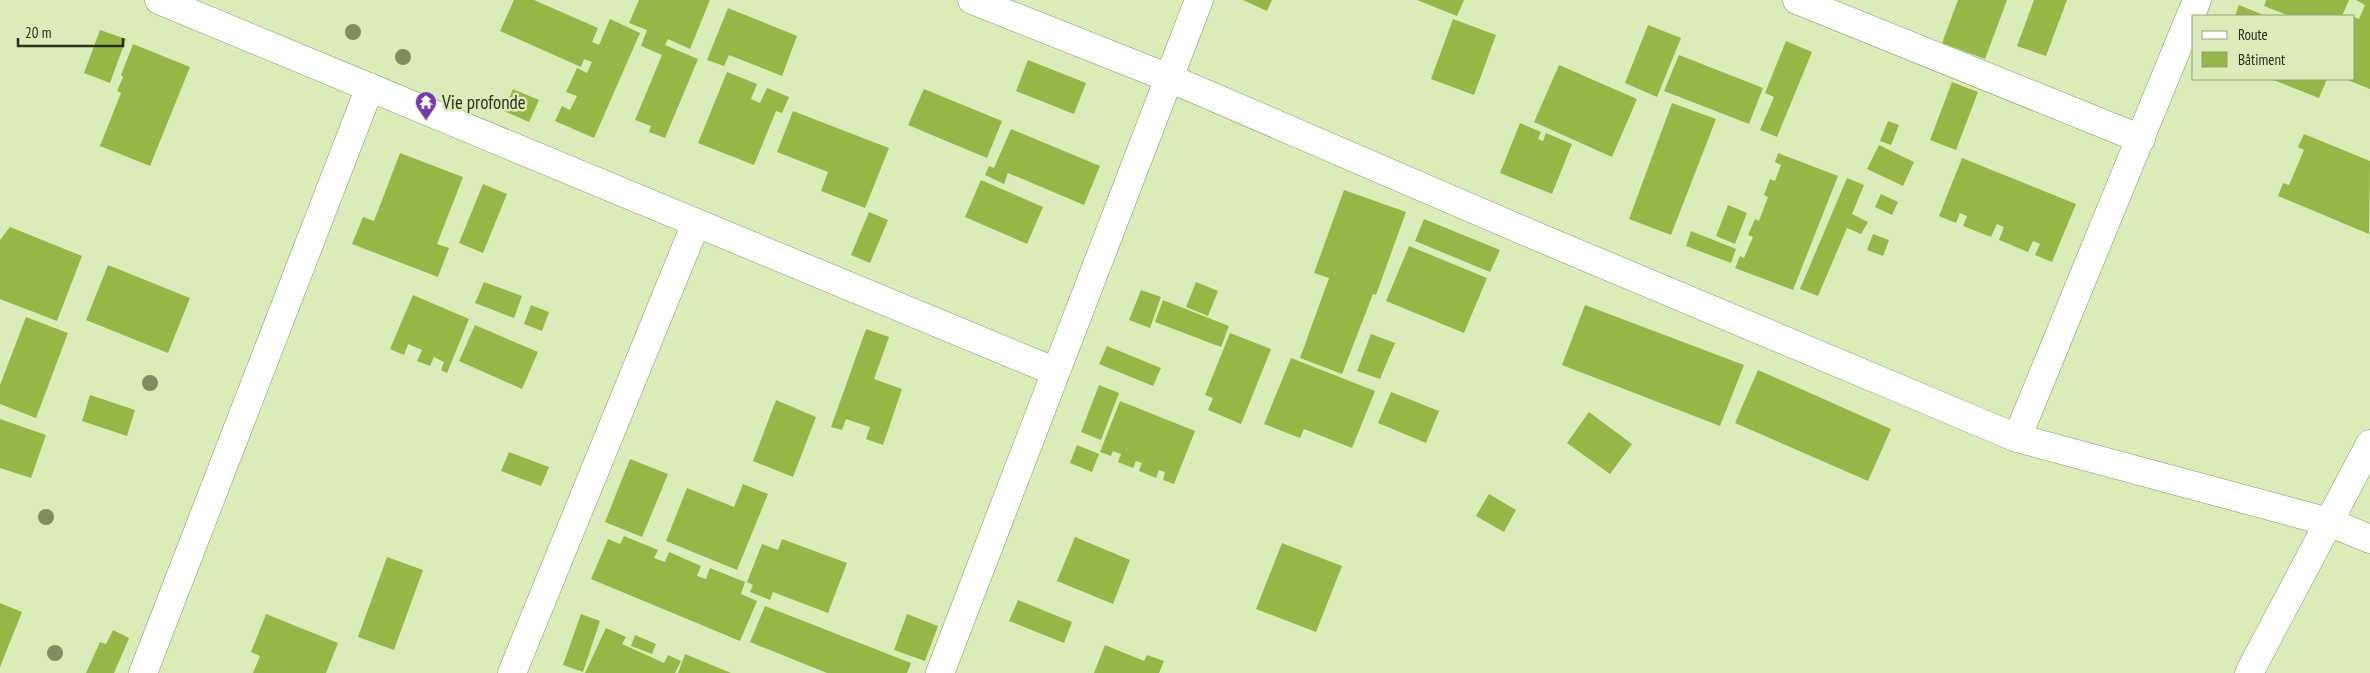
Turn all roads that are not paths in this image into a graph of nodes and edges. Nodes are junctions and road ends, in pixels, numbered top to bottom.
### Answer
1 (159, 0) edge
2 (972, 0) edge
3 (1199, 0) edge
4 (1797, 0) edge
5 (2197, 0) edge
6 (1169, 78) junction
7 (370, 87) junction
8 (2141, 139) junction
9 (696, 223) junction
10 (1056, 372) junction
11 (2017, 438) junction
12 (2370, 444) edge
13 (2329, 522) junction
14 (2370, 539) edge
15 (143, 673) edge
16 (512, 673) edge
17 (940, 673) edge
18 (2249, 673) edge

1 - 7 street
2 - 6 street
3 - 6 street
4 - 8 street
5 - 8 street
6 - 10 street
6 - 11 street
7 - 9 street
7 - 15 street
8 - 11 street
9 - 10 street
9 - 16 street
10 - 17 street
11 - 13 street
12 - 13 street
13 - 14 street
13 - 18 street

